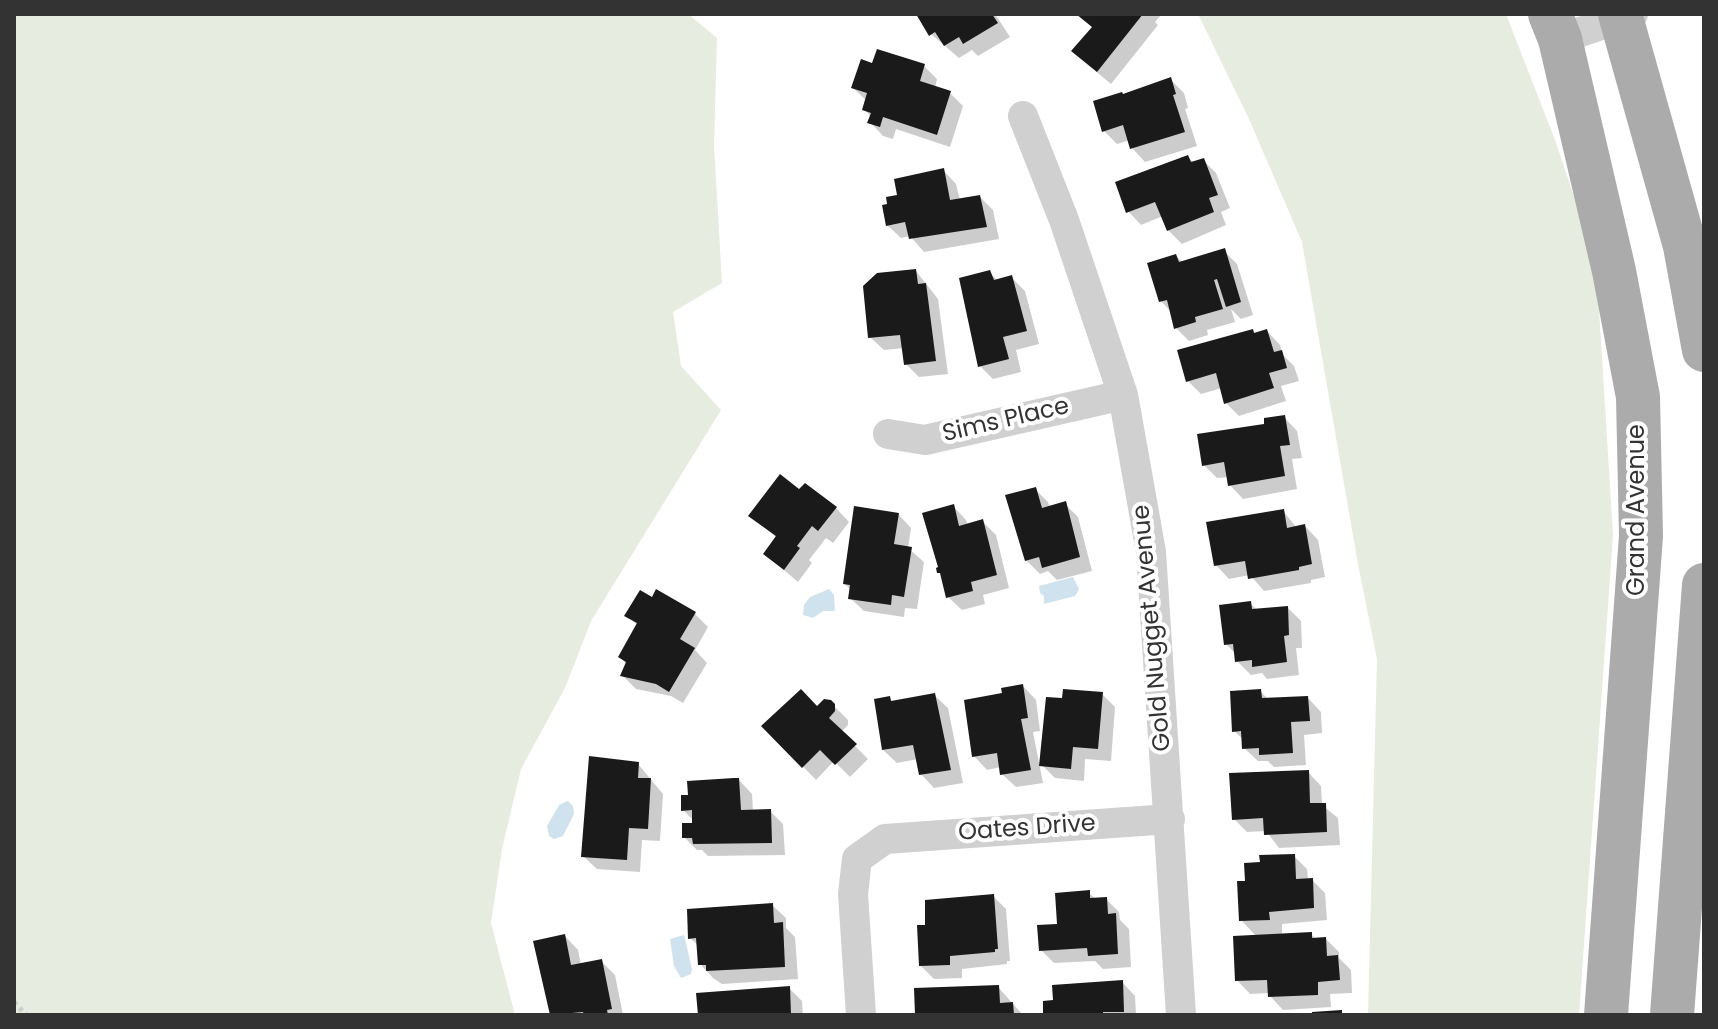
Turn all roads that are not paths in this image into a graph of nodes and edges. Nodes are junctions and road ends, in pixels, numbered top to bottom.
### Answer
1 (1625, 16) edge
2 (1555, 26) edge
3 (1023, 116) dead end
4 (1704, 350) edge
5 (1123, 395) junction
6 (888, 434) dead end
7 (1704, 585) edge
8 (1170, 819) junction
9 (861, 1015) edge
10 (1181, 1015) edge
11 (1606, 1015) edge
12 (1672, 1015) edge

1 - 2 street
1 - 4 main road
2 - 11 main road, Grand Avenue
3 - 5 street, Gold Nugget Avenue
5 - 6 street, Sims Place
5 - 8 street, Gold Nugget Avenue
7 - 12 main road
8 - 9 street, Oates Drive
8 - 10 street, Gold Nugget Avenue

